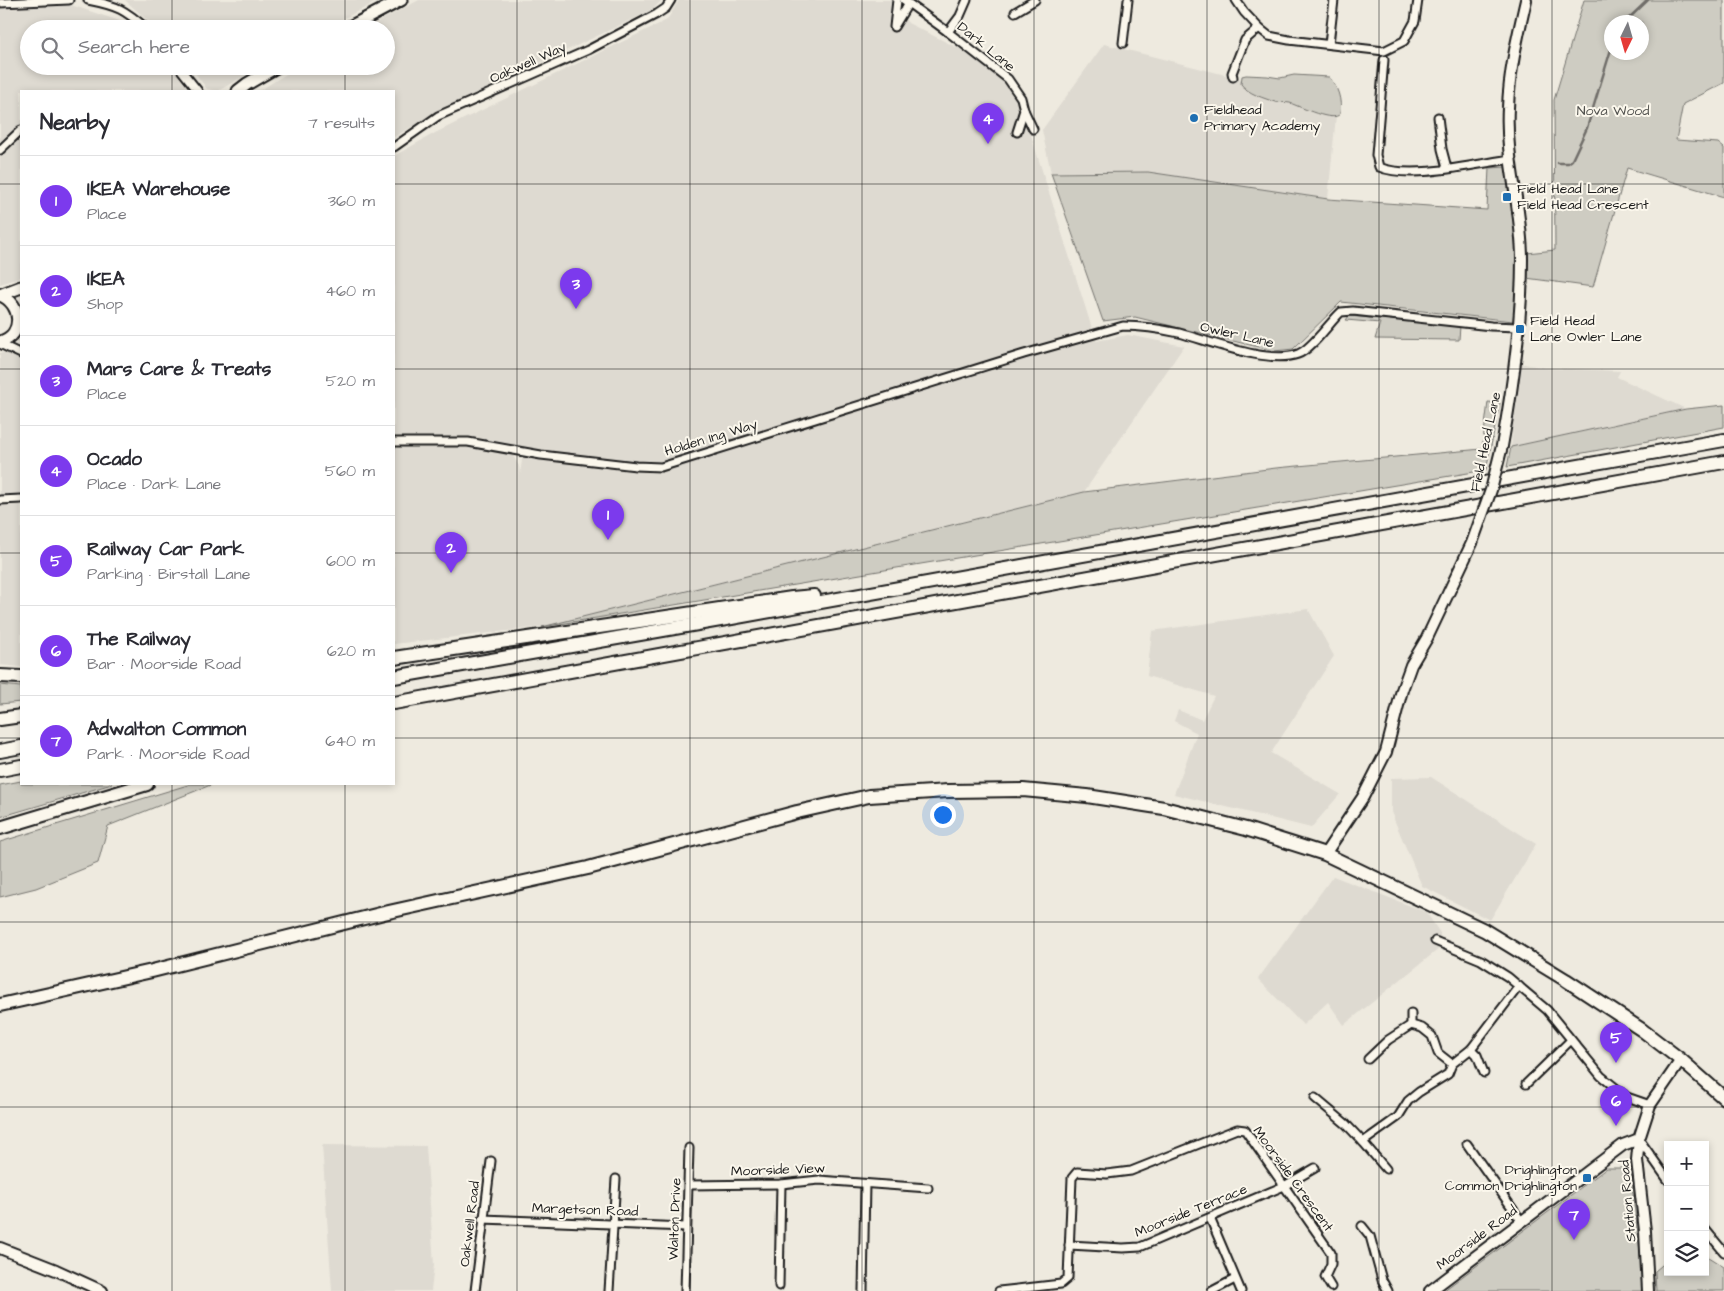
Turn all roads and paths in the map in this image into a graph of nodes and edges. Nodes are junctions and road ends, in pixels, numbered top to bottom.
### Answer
1 (69, 0) edge
2 (88, 0) edge
3 (401, 0) edge
4 (671, 0) edge
5 (897, 0) edge
6 (967, 0) edge
7 (1035, 0) edge
8 (1128, 0) edge
9 (1236, 0) edge
10 (1334, 0) edge
11 (1418, 0) edge
12 (1526, 0) edge
13 (906, 2) edge
14 (0, 3) edge
15 (1015, 12) dead end
16 (137, 20) edge
17 (363, 20) edge
18 (1258, 28) junction
19 (948, 32) junction
20 (1122, 43) dead end
21 (1329, 44) junction
22 (1384, 60) dead end
23 (185, 75) edge
24 (262, 75) edge
25 (1234, 77) dead end
26 (197, 90) edge
27 (239, 90) edge
28 (1024, 110) junction
29 (1438, 117) dead end
30 (1032, 129) dead end
31 (20, 131) edge
32 (1017, 132) dead end
33 (395, 146) edge
34 (0, 150) edge
35 (1511, 159) junction
36 (1447, 168) junction
37 (20, 287) edge
38 (0, 295) edge
39 (20, 318) edge
40 (1518, 327) junction
41 (0, 343) edge
42 (20, 353) edge
43 (940, 381) joint
44 (1724, 440) edge
45 (395, 442) edge
46 (1724, 462) edge
47 (20, 499) edge
48 (0, 500) edge
49 (885, 591) junction
50 (395, 658) edge
51 (480, 661) junction
52 (395, 671) edge
53 (0, 676) edge
54 (20, 677) edge
55 (395, 677) edge
56 (428, 697) junction
57 (395, 703) edge
58 (395, 708) edge
59 (20, 716) edge
60 (0, 719) edge
61 (20, 747) edge
62 (0, 751) edge
63 (20, 766) edge
64 (0, 770) edge
65 (144, 785) edge
66 (0, 828) edge
67 (1325, 854) junction
68 (1435, 941) dead end
69 (1519, 986) junction
70 (0, 1006) edge
71 (1411, 1013) dead end
72 (1411, 1025) junction
73 (1571, 1040) junction
74 (1471, 1048) junction
75 (1368, 1059) dead end
76 (1681, 1060) junction
77 (1452, 1064) junction
78 (1484, 1072) dead end
79 (1526, 1084) dead end
80 (1315, 1098) dead end
81 (1724, 1098) edge
82 (1650, 1105) junction
83 (1639, 1139) junction
84 (1362, 1142) junction
85 (1467, 1144) dead end
86 (689, 1148) dead end
87 (490, 1161) dead end
88 (1315, 1168) dead end
89 (1386, 1169) dead end
90 (1664, 1174) edge
91 (616, 1179) dead end
92 (781, 1184) junction
93 (865, 1184) junction
94 (689, 1185) junction
95 (1284, 1186) junction
96 (928, 1188) dead end
97 (1210, 1218) junction
98 (482, 1219) junction
99 (1522, 1222) junction
100 (613, 1224) junction
101 (1362, 1226) dead end
102 (686, 1227) junction
103 (1706, 1231) edge
104 (1069, 1245) junction
105 (0, 1248) edge
106 (1724, 1252) edge
107 (1235, 1280) junction
108 (779, 1286) dead end
109 (1047, 1288) edge
110 (1331, 1288) dead end
111 (102, 1291) edge
112 (475, 1291) edge
113 (609, 1291) edge
114 (685, 1291) edge
115 (863, 1291) edge
116 (999, 1291) edge
117 (1212, 1291) edge
118 (1241, 1291) edge
119 (1388, 1291) edge
120 (1430, 1291) edge
121 (1648, 1291) edge

1 - 14 street
2 - 16 street
3 - 17 main road
4 - 33 street, Oakwell Way
5 - 13 street
6 - 19 street
7 - 15 street
8 - 20 street
9 - 18 street
10 - 21 street
11 - 21 street
12 - 35 main road, Field Head Lane
13 - 19 street, Dark Lane
18 - 21 street
18 - 25 street
19 - 28 street, Dark Lane
22 - 36 street
23 - 26 street
24 - 27 main road
28 - 30 street, Dark Lane
28 - 32 street
29 - 36 street
31 - 34 street
35 - 36 street
35 - 40 main road, Field Head Lane
37 - 38 main road
38 - 39 main road
39 - 41 main road
40 - 43 street, Owler Lane
40 - 67 main road, Field Head Lane, bridge
41 - 42 street
43 - 45 street, Holden Ing Way
44 - 49 highway
46 - 56 highway
47 - 48 street
49 - 50 highway
49 - 51 highway
51 - 52 highway
51 - 55 highway
53 - 54 highway
56 - 57 highway
56 - 58 highway
59 - 60 highway
61 - 62 highway
63 - 64 highway
65 - 66 highway
67 - 70 highway
67 - 76 highway
68 - 69 street
69 - 73 street
69 - 74 street
71 - 72 street
72 - 75 street
72 - 77 street
73 - 79 street
73 - 82 street
74 - 77 street
74 - 78 street
76 - 81 highway
76 - 82 main road, Station Road
77 - 84 street
80 - 84 street
82 - 83 main road, Station Road
83 - 90 street
83 - 99 main road, Moorside Road
83 - 121 main road, Station Road
84 - 89 street
85 - 99 street
86 - 94 street, Walton Drive
87 - 98 street, Oakwell Road
88 - 95 street, Moorside Terrace
91 - 100 street
92 - 93 street, Moorside View
92 - 94 street, Moorside View
92 - 108 street
93 - 96 street, Moorside View
93 - 115 street
94 - 102 street, Walton Drive
95 - 97 street, Moorside Terrace
95 - 104 street, Moorside Crescent
95 - 110 street, Moorside Crescent
97 - 104 street, Moorside Terrace
97 - 107 street
98 - 100 street, Margetson Road
98 - 112 street, Oakwell Road
99 - 120 main road, Moorside Road
100 - 102 street, Margetson Road
100 - 113 street
101 - 119 street
102 - 114 street, Walton Drive
103 - 106 street
104 - 109 street, Moorside Crescent
105 - 111 main road
107 - 117 street
107 - 118 street
109 - 116 street

